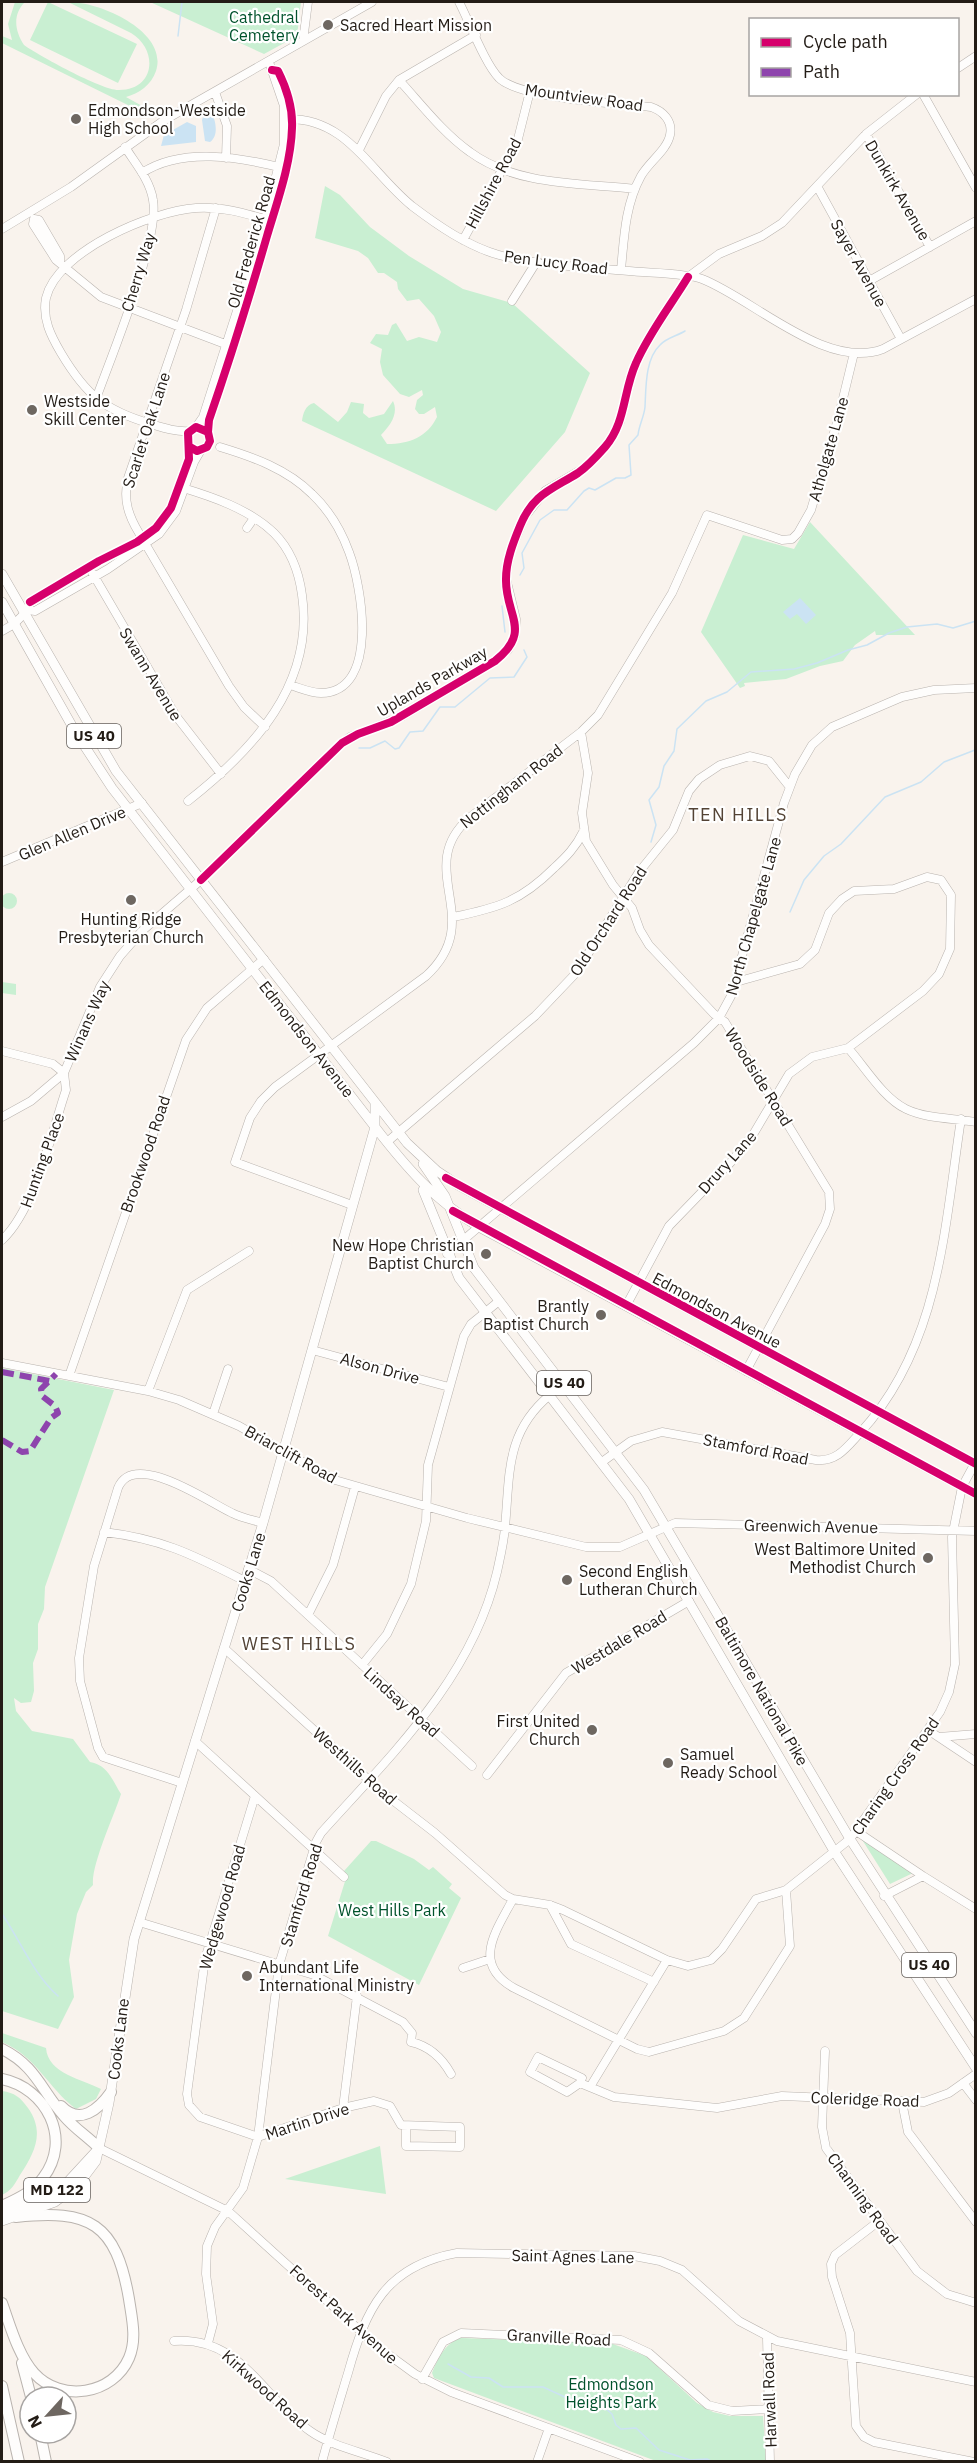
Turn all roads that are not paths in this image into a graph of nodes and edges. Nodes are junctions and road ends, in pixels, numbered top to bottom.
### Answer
1 (308, 2) edge
2 (372, 2) edge
3 (459, 2) edge
4 (476, 35) junction
5 (303, 41) junction
6 (975, 56) edge
7 (268, 62) junction
8 (959, 67) edge
9 (399, 80) junction
10 (530, 90) junction
11 (215, 92) junction
12 (914, 96) edge
13 (924, 96) edge
14 (289, 119) junction
15 (866, 134) junction
16 (125, 147) junction
17 (359, 150) junction
18 (226, 158) junction
19 (282, 167) junction
20 (502, 170) junction
21 (142, 173) junction
22 (816, 186) junction
23 (975, 188) edge
24 (635, 189) junction
25 (216, 208) junction
26 (32, 216) junction
27 (154, 218) junction
28 (269, 220) junction
29 (975, 221) edge
30 (2, 229) edge
31 (463, 240) junction
32 (930, 247) junction
33 (537, 261) junction
34 (62, 264) junction
35 (621, 270) junction
36 (688, 278) junction
37 (869, 281) junction
38 (975, 299) edge
39 (512, 301) dead end
40 (127, 309) junction
41 (180, 328) junction
42 (901, 339) junction
43 (231, 346) junction
44 (854, 353) junction
45 (96, 399) junction
46 (147, 423) junction
47 (193, 429) junction
48 (176, 431) junction
49 (209, 435) junction
50 (188, 444) junction
51 (220, 447) junction
52 (204, 449) junction
53 (182, 487) junction
54 (254, 518) junction
55 (247, 528) dead end
56 (792, 539) joint
57 (144, 542) junction
58 (90, 567) junction
59 (2, 574) edge
60 (95, 577) junction
61 (2, 602) edge
62 (25, 611) junction
63 (14, 624) junction
64 (2, 631) edge
65 (290, 685) junction
66 (975, 688) edge
67 (264, 727) junction
68 (581, 732) junction
69 (221, 774) junction
70 (789, 786) junction
71 (189, 801) dead end
72 (142, 803) junction
73 (129, 809) junction
74 (583, 832) junction
75 (572, 851) junction
76 (593, 852) junction
77 (2, 862) edge
78 (201, 880) junction
79 (190, 890) junction
80 (623, 897) junction
81 (453, 917) junction
82 (264, 959) junction
83 (252, 968) junction
84 (736, 982) junction
85 (719, 1018) junction
86 (331, 1046) junction
87 (848, 1048) junction
88 (2, 1051) edge
89 (318, 1054) junction
90 (64, 1072) junction
91 (774, 1099) junction
92 (375, 1102) junction
93 (2, 1117) edge
94 (961, 1119) junction
95 (975, 1122) edge
96 (375, 1127) junction
97 (399, 1133) junction
98 (387, 1142) junction
99 (407, 1143) junction
100 (413, 1175) junction
101 (352, 1205) junction
102 (501, 1208) junction
103 (453, 1211) junction
104 (479, 1227) junction
105 (2, 1240) edge
106 (462, 1242) junction
107 (249, 1251) dead end
108 (447, 1254) junction
109 (638, 1283) junction
110 (499, 1301) junction
111 (626, 1306) junction
112 (485, 1312) junction
113 (759, 1347) junction
114 (312, 1350) junction
115 (2, 1363) edge
116 (228, 1369) dead end
117 (746, 1371) junction
118 (69, 1376) junction
119 (449, 1387) junction
120 (148, 1391) junction
121 (550, 1395) junction
122 (879, 1413) junction
123 (213, 1414) junction
124 (860, 1432) junction
125 (616, 1451) junction
126 (284, 1452) junction
127 (602, 1462) junction
128 (975, 1464) edge
129 (355, 1487) junction
130 (963, 1487) junction
131 (975, 1494) edge
132 (428, 1506) junction
133 (263, 1523) junction
134 (666, 1525) junction
135 (505, 1528) junction
136 (955, 1530) junction
137 (975, 1531) edge
138 (104, 1532) junction
139 (650, 1534) junction
140 (248, 1569) junction
141 (245, 1581) junction
142 (689, 1601) junction
143 (308, 1616) junction
144 (224, 1648) junction
145 (362, 1665) junction
146 (422, 1720) junction
147 (928, 1730) junction
148 (975, 1734) edge
149 (939, 1737) junction
150 (195, 1741) junction
151 (975, 1762) edge
152 (472, 1766) dead end
153 (487, 1775) dead end
154 (369, 1780) junction
155 (182, 1783) junction
156 (255, 1796) junction
157 (856, 1831) junction
158 (850, 1839) junction
159 (314, 1850) junction
160 (834, 1851) junction
161 (923, 1876) junction
162 (344, 1877) dead end
163 (786, 1890) junction
164 (884, 1896) junction
165 (513, 1899) junction
166 (550, 1905) junction
167 (975, 1909) edge
168 (139, 1922) junction
169 (210, 1943) junction
170 (490, 1959) junction
171 (667, 1960) junction
172 (279, 1965) junction
173 (463, 1968) dead end
174 (654, 1982) junction
175 (357, 1996) junction
176 (975, 2033) edge
177 (618, 2039) junction
178 (2, 2049) edge
179 (825, 2051) dead end
180 (975, 2068) edge
181 (451, 2074) dead end
182 (975, 2074) edge
183 (2, 2079) edge
184 (580, 2083) junction
185 (963, 2083) junction
186 (590, 2087) junction
187 (111, 2092) junction
188 (824, 2097) junction
189 (54, 2099) junction
190 (975, 2100) edge
191 (902, 2102) junction
192 (343, 2108) junction
193 (206, 2119) joint
194 (406, 2126) junction
195 (258, 2137) junction
196 (99, 2148) junction
197 (2, 2206) edge
198 (228, 2211) junction
199 (2, 2212) edge
200 (16, 2217) junction
201 (2, 2220) edge
202 (879, 2221) junction
203 (975, 2222) edge
204 (2, 2303) edge
205 (975, 2303) edge
206 (12, 2330) junction
207 (360, 2331) junction
208 (767, 2337) junction
209 (174, 2342) dead end
210 (208, 2343) junction
211 (851, 2357) junction
212 (422, 2379) junction
213 (975, 2382) edge
214 (28, 2385) edge
215 (2, 2386) edge
216 (769, 2409) junction
217 (549, 2428) junction
218 (328, 2440) junction
219 (42, 2445) edge
220 (19, 2462) edge
221 (46, 2462) edge
222 (322, 2462) edge
223 (387, 2462) edge
224 (537, 2462) edge
225 (640, 2462) edge
226 (770, 2462) edge
227 (974, 2462) edge

1 - 5 street
2 - 5 street
3 - 4 street, Mountview Road
4 - 9 street
4 - 10 street, Mountview Road
5 - 7 street
6 - 8 street
7 - 11 street
7 - 14 street, Old Frederick Road
9 - 17 street
9 - 20 street
10 - 20 street, Hillshire Road
10 - 24 street, Mountview Road
11 - 16 street
11 - 18 street
12 - 15 street, Uplands Parkway
13 - 23 street
14 - 17 street, Pen Lucy Road
14 - 19 street, Old Frederick Road
15 - 22 street, Uplands Parkway
15 - 32 street, Dunkirk Avenue
16 - 21 street, Cherry Way
16 - 26 street
17 - 31 street, Pen Lucy Road
18 - 19 street
18 - 21 street
19 - 28 street, Old Frederick Road
20 - 24 street
20 - 31 street, Hillshire Road
21 - 27 street, Cherry Way
22 - 36 street, Uplands Parkway
22 - 37 street, Sayer Avenue
24 - 35 street
25 - 27 street
25 - 28 street
25 - 41 street, Scarlet Oak Lane
26 - 30 street
26 - 34 street
27 - 34 street
27 - 40 street, Cherry Way
28 - 43 street, Old Frederick Road
29 - 32 street
31 - 33 street, Pen Lucy Road
32 - 37 street
33 - 35 street, Pen Lucy Road
33 - 39 street
34 - 40 street
34 - 45 street
35 - 36 street, Pen Lucy Road
36 - 44 street, Pen Lucy Road
36 - 78 street, Uplands Parkway
37 - 42 street, Sayer Avenue
38 - 42 street
40 - 41 street
40 - 45 street, Cherry Way
41 - 43 street
41 - 46 street, Scarlet Oak Lane
42 - 44 street
43 - 47 street, Old Frederick Road
43 - 49 street, Old Frederick Road
44 - 56 street, Atholgate Lane
45 - 46 street
46 - 48 street
46 - 57 street, Scarlet Oak Lane
47 - 48 street
47 - 49 street
47 - 50 street, Old Frederick Road
48 - 50 street
49 - 51 street
49 - 52 street, Old Frederick Road
50 - 52 street
50 - 53 street, Old Frederick Road
51 - 52 street
51 - 65 street
52 - 53 street, Old Frederick Road
53 - 54 street
53 - 57 street, Old Frederick Road
54 - 55 street
54 - 65 street
56 - 68 street, Nottingham Road
57 - 58 street, Old Frederick Road
57 - 60 street, Old Frederick Road
57 - 67 street, Scarlet Oak Lane
58 - 60 street, Swann Avenue
58 - 62 street, Old Frederick Road
59 - 62 main road, Edmondson Avenue / US 40
60 - 62 street, Old Frederick Road
60 - 69 street, Swann Avenue
61 - 63 main road, Edmondson Avenue / US 40
62 - 63 street, Old Frederick Road
62 - 72 main road, Edmondson Avenue / US 40
63 - 64 street
63 - 73 main road, Edmondson Avenue / US 40
65 - 67 street
66 - 70 street, North Chapelgate Lane
67 - 69 street
68 - 74 street, Woodside Road
68 - 81 street, Nottingham Road
69 - 71 street
70 - 80 street, Old Orchard Road
70 - 84 street, North Chapelgate Lane
72 - 73 street, Glen Allen Drive
72 - 78 main road, Edmondson Avenue / US 40
73 - 77 street, Glen Allen Drive
73 - 79 main road, Edmondson Avenue / US 40
74 - 75 street
74 - 76 street, Woodside Road
75 - 76 street
75 - 81 street
76 - 80 street, Woodside Road
78 - 79 street, Uplands Parkway
78 - 82 main road, Edmondson Avenue / US 40
79 - 83 main road, Edmondson Avenue / US 40
79 - 90 street, Winans Way
80 - 85 street, Woodside Road
80 - 97 street, Old Orchard Road
81 - 86 street, Nottingham Road
82 - 83 street, Brookwood Road
82 - 86 main road, Edmondson Avenue / US 40
83 - 89 main road, Edmondson Avenue / US 40
83 - 118 street, Brookwood Road
84 - 85 street, North Chapelgate Lane
84 - 87 street, Drury Lane
85 - 91 street, Woodside Road
85 - 102 street, North Chapelgate Lane
86 - 89 street, Nottingham Road
86 - 92 main road, Edmondson Avenue / US 40
87 - 91 street, Drury Lane
87 - 94 street
88 - 90 street
89 - 96 main road, Edmondson Avenue / US 40
89 - 101 street, Nottingham Road
90 - 93 street, Winans Way
90 - 105 street, Hunting Place
91 - 109 street, Drury Lane
91 - 113 street, Woodside Road
92 - 96 main road, Cooks Lane
92 - 97 main road, Edmondson Avenue / US 40
94 - 95 street
94 - 122 street, Stamford Road
96 - 98 main road, Edmondson Avenue / US 40
96 - 101 main road, Cooks Lane
97 - 98 street, Old Orchard Road
97 - 99 main road, Edmondson Avenue / US 40
98 - 100 main road, Edmondson Avenue / US 40
99 - 102 main road, Edmondson Avenue
99 - 103 main road, Baltimore National Pike / US 40
100 - 103 main road, Edmondson Avenue
100 - 108 main road, Baltimore National Pike / US 40
101 - 114 main road, Cooks Lane
102 - 104 street, North Chapelgate Lane
102 - 109 main road, Edmondson Avenue
103 - 104 main road, Edmondson Avenue
103 - 106 main road, Baltimore National Pike / US 40
104 - 106 street, North Chapelgate Lane
104 - 111 main road, Edmondson Avenue
106 - 108 street, North Chapelgate Lane
106 - 110 main road, Baltimore National Pike / US 40
107 - 120 street
108 - 112 main road, Baltimore National Pike / US 40
109 - 111 street, Drury Lane
109 - 113 main road, Edmondson Avenue
110 - 112 street
110 - 125 main road, Baltimore National Pike / US 40
111 - 117 main road, Edmondson Avenue
112 - 119 street
112 - 121 main road, Baltimore National Pike / US 40
113 - 117 street, Woodside Road
113 - 122 main road, Edmondson Avenue
114 - 119 street, Alson Drive
114 - 126 main road, Cooks Lane
115 - 118 street, Briarclift Road
116 - 123 street
117 - 124 main road, Edmondson Avenue
118 - 120 street, Briarclift Road
119 - 132 street
120 - 123 street, Briarclift Road
121 - 127 main road, Baltimore National Pike / US 40
121 - 135 street, Stamford Road
122 - 124 street, Stamford Road
122 - 128 main road, Edmondson Avenue
123 - 126 street, Briarclift Road
124 - 125 street, Stamford Road
124 - 130 main road, Edmondson Avenue
125 - 127 street, Stamford Road
125 - 134 main road, Baltimore National Pike / US 40
126 - 129 street, Briarclift Road
126 - 133 main road, Cooks Lane
127 - 139 main road, Baltimore National Pike / US 40
128 - 130 street, Charing Cross Road
129 - 132 street, Briarclift Road
129 - 143 street
130 - 131 main road, Edmondson Avenue
130 - 136 street, Charing Cross Road
132 - 135 street, Briarclift Road
132 - 145 street
133 - 138 street
133 - 140 main road, Cooks Lane
134 - 136 street, Greenwich Avenue
134 - 139 street, Greenwich Avenue
134 - 158 main road, Baltimore National Pike / US 40
135 - 139 street, Briarclift Road
135 - 146 street, Stamford Road
136 - 137 street, Greenwich Avenue
136 - 147 street, Charing Cross Road
138 - 141 street
138 - 155 street
139 - 142 main road, Baltimore National Pike / US 40
140 - 141 main road, Cooks Lane
140 - 143 street, Lindsay Road
141 - 144 main road, Cooks Lane
142 - 153 street, Westdale Road
142 - 160 main road, Baltimore National Pike / US 40
143 - 145 street, Lindsay Road
144 - 150 main road, Cooks Lane
144 - 154 street, Westhills Road
145 - 146 street, Lindsay Road
146 - 152 street, Lindsay Road
146 - 154 street, Stamford Road
147 - 149 street
147 - 157 street, Charing Cross Road
148 - 149 street
149 - 151 street
150 - 155 main road, Cooks Lane
150 - 156 street
154 - 159 street, Stamford Road
154 - 165 street, Westhills Road
155 - 168 main road, Cooks Lane
156 - 159 street
156 - 169 street, Wedgewood Road
157 - 158 street, Charing Cross Road
157 - 161 street
158 - 160 street, Charing Cross Road
158 - 164 main road, Baltimore National Pike / US 40
159 - 162 street
159 - 172 street, Stamford Road
160 - 163 street, Charing Cross Road
160 - 180 main road, Baltimore National Pike / US 40
161 - 164 street
161 - 167 street
163 - 171 street
163 - 177 street
164 - 176 main road, Baltimore National Pike / US 40
165 - 166 street
165 - 170 street
166 - 171 street
166 - 174 street
168 - 169 street
168 - 187 main road, Cooks Lane / MD 122
169 - 172 street
169 - 193 street, Wedgewood Road
170 - 173 street
170 - 177 street
171 - 174 street
172 - 175 street
172 - 195 street, Stamford Road
174 - 177 street
175 - 181 street
175 - 192 street
177 - 186 street
178 - 189 highway
179 - 188 street, Channing Road
182 - 185 street, Coleridge Road
183 - 197 highway
184 - 184 street
184 - 186 street, Coleridge Road
185 - 190 street
185 - 191 street, Coleridge Road
186 - 188 street, Coleridge Road
187 - 189 highway
187 - 196 main road, Cooks Lane / MD 122
188 - 191 street, Coleridge Road
188 - 202 street, Channing Road
189 - 196 highway
191 - 203 street
192 - 194 street, Martin Drive
192 - 195 street, Martin Drive
193 - 195 street, Martin Drive
194 - 194 street
195 - 198 street, Stamford Road
196 - 198 street, Forest Park Avenue
196 - 199 main road, MD 122
196 - 200 main road, MD 122
198 - 207 street, Forest Park Avenue
198 - 210 street, Stamford Road
200 - 201 main road, MD 122
200 - 206 highway
202 - 205 street, Channing Road
202 - 211 street
204 - 206 highway
206 - 214 highway
207 - 208 street, Saint Agnes Lane
207 - 212 street, Forest Park Avenue
207 - 218 street, Saint Agnes Lane
208 - 211 street, Saint Agnes Lane
208 - 216 street, Harwall Road
209 - 210 street, Kirkwood Road
210 - 218 street, Kirkwood Road
211 - 213 street, Saint Agnes Lane
211 - 227 street
212 - 216 street, Granville Road
212 - 217 street, Forest Park Avenue
215 - 220 highway
216 - 226 street, Harwall Road
217 - 224 street
217 - 225 street, Forest Park Avenue
218 - 222 street, Saint Agnes Lane
218 - 223 street, Kirkwood Road
219 - 221 highway

